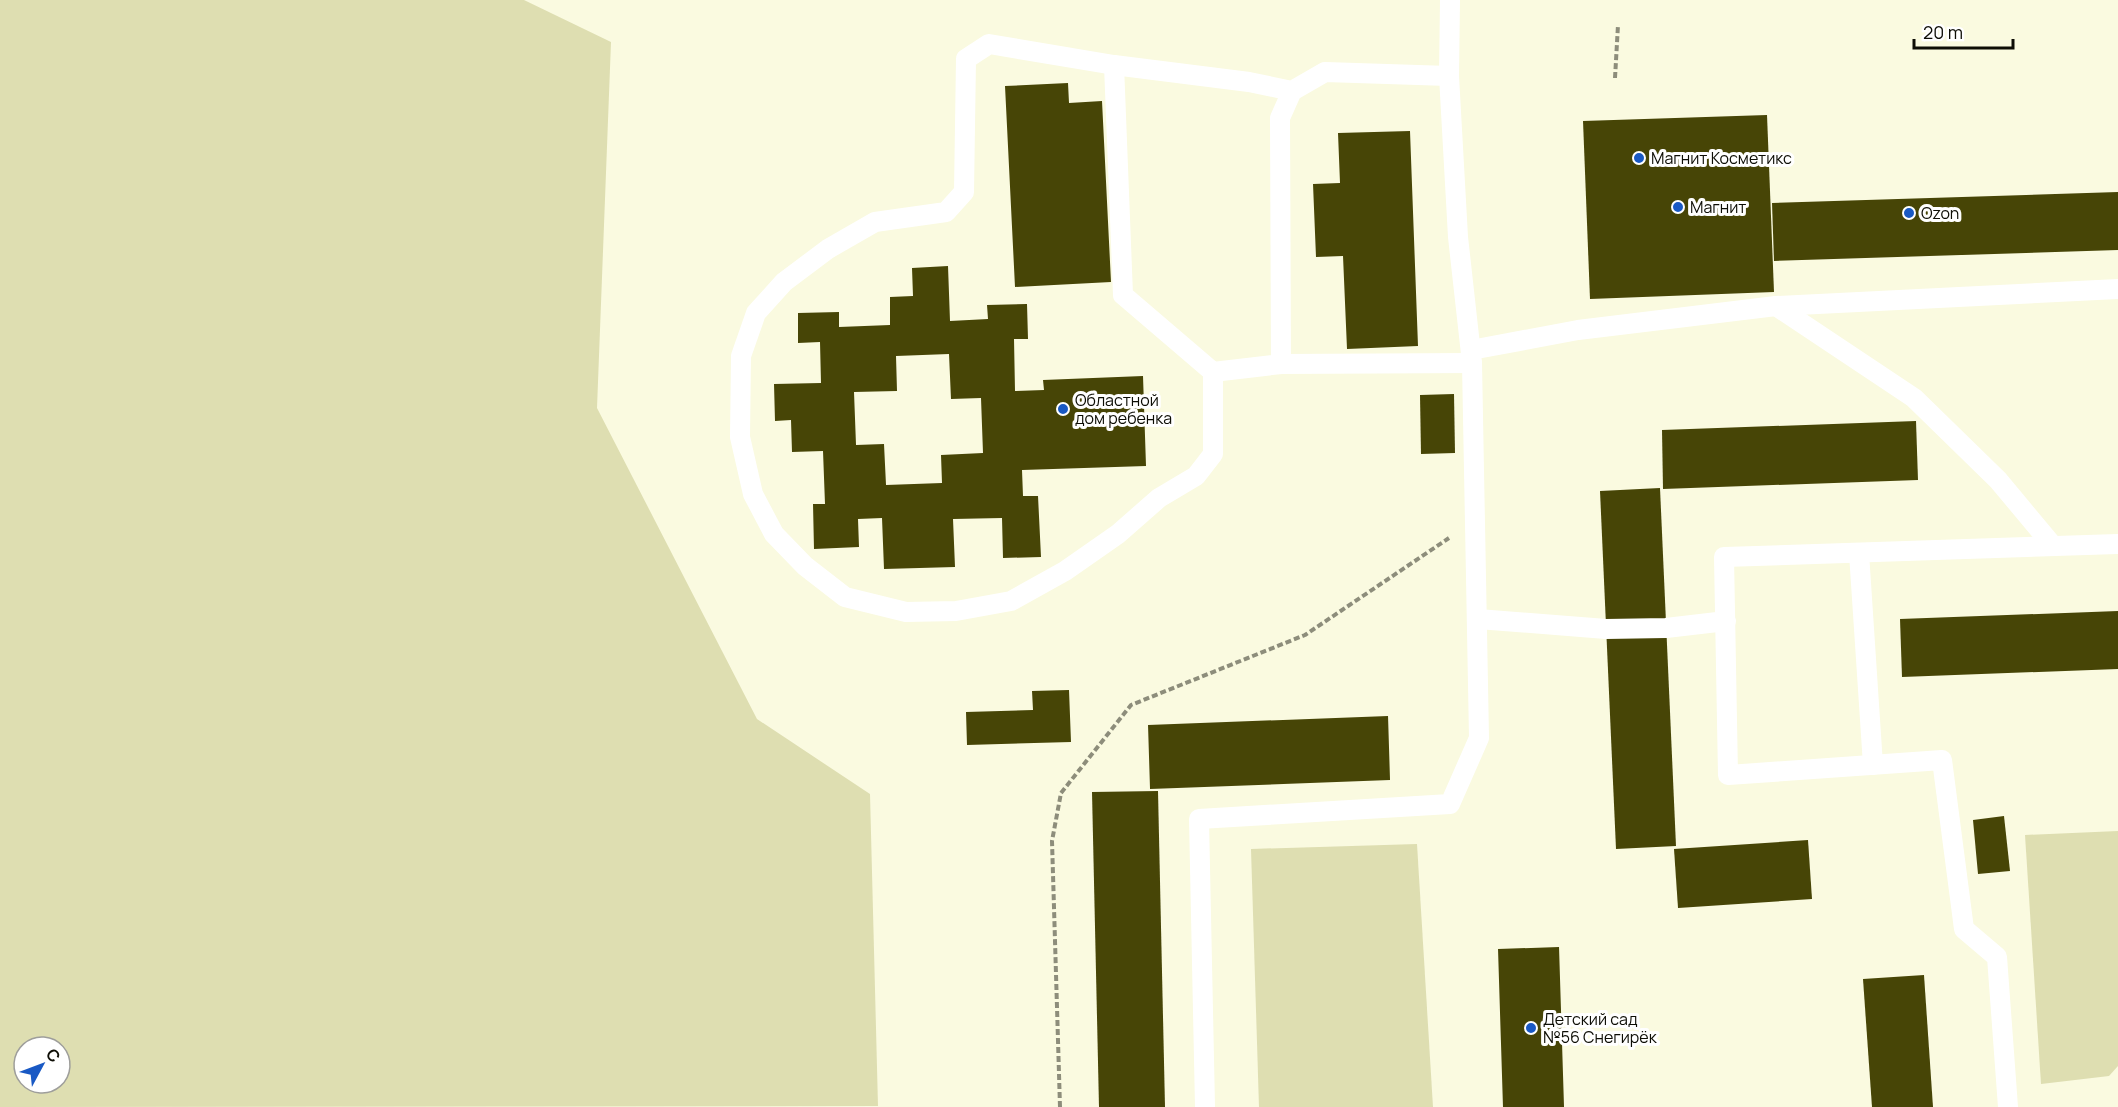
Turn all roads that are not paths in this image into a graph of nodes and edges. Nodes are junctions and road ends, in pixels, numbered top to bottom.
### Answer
1 (1450, 0) edge
2 (1114, 65) junction
3 (1449, 76) junction
4 (1292, 91) junction
5 (2118, 289) edge
6 (1776, 306) junction
7 (1472, 357) junction
8 (1281, 364) junction
9 (1214, 372) junction
10 (2118, 544) edge
11 (2053, 546) junction
12 (1859, 553) junction
13 (1478, 619) junction
14 (1726, 621) junction
15 (1872, 765) junction
16 (1206, 1107) edge
17 (2008, 1107) edge

1 - 3 lane
2 - 4 lane
2 - 9 lane
2 - 9 lane
3 - 4 lane
3 - 7 lane
4 - 8 lane
5 - 6 lane
6 - 7 lane
6 - 11 lane
7 - 8 lane
7 - 13 lane
8 - 9 lane
10 - 11 lane
11 - 12 lane
12 - 14 lane
12 - 15 lane
13 - 14 lane
13 - 16 lane
14 - 15 lane
15 - 17 lane

